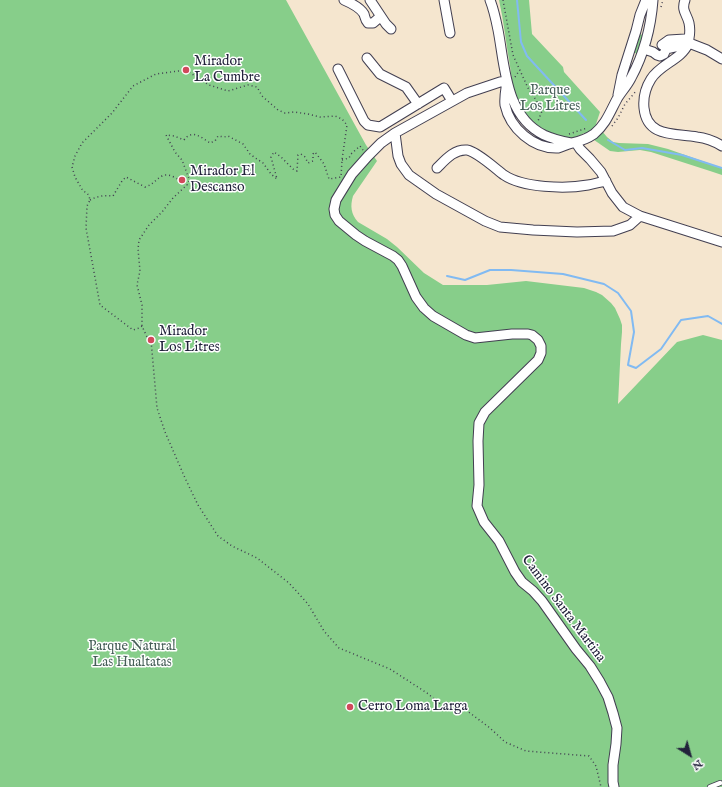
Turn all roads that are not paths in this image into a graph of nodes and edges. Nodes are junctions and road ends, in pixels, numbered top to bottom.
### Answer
1 (344, 0) edge
2 (370, 0) edge
3 (444, 0) edge
4 (490, 0) edge
5 (653, 0) edge
6 (685, 0) edge
7 (644, 4) edge
8 (656, 12) junction
9 (380, 17) junction
10 (391, 29) dead end
11 (450, 33) dead end
12 (689, 44) junction
13 (645, 46) junction
14 (367, 58) dead end
15 (722, 59) edge
16 (338, 69) dead end
17 (622, 75) junction
18 (631, 79) junction
19 (511, 81) junction
20 (617, 99) junction
21 (452, 101) junction
22 (418, 104) junction
23 (395, 133) junction
24 (574, 143) junction
25 (722, 146) edge
26 (436, 168) dead end
27 (606, 181) junction
28 (640, 216) junction
29 (722, 242) edge
30 (720, 783) dead end
31 (614, 787) edge
32 (710, 787) edge

1 - 9 street
2 - 9 street
3 - 11 street
4 - 19 street
5 - 8 street
6 - 12 street
7 - 8 street
7 - 17 street
8 - 13 street
9 - 10 street
12 - 13 street
12 - 15 street
12 - 25 street
13 - 18 street
14 - 22 street
16 - 22 street
17 - 18 street
17 - 20 street
18 - 20 street
19 - 21 street, Camino Santa Martina
19 - 24 street
20 - 24 street
21 - 22 street
21 - 23 street, Camino Santa Martina
23 - 28 street
23 - 31 street, Camino Santa Martina
24 - 27 street
26 - 27 street
27 - 28 street
28 - 29 street
30 - 32 lane

